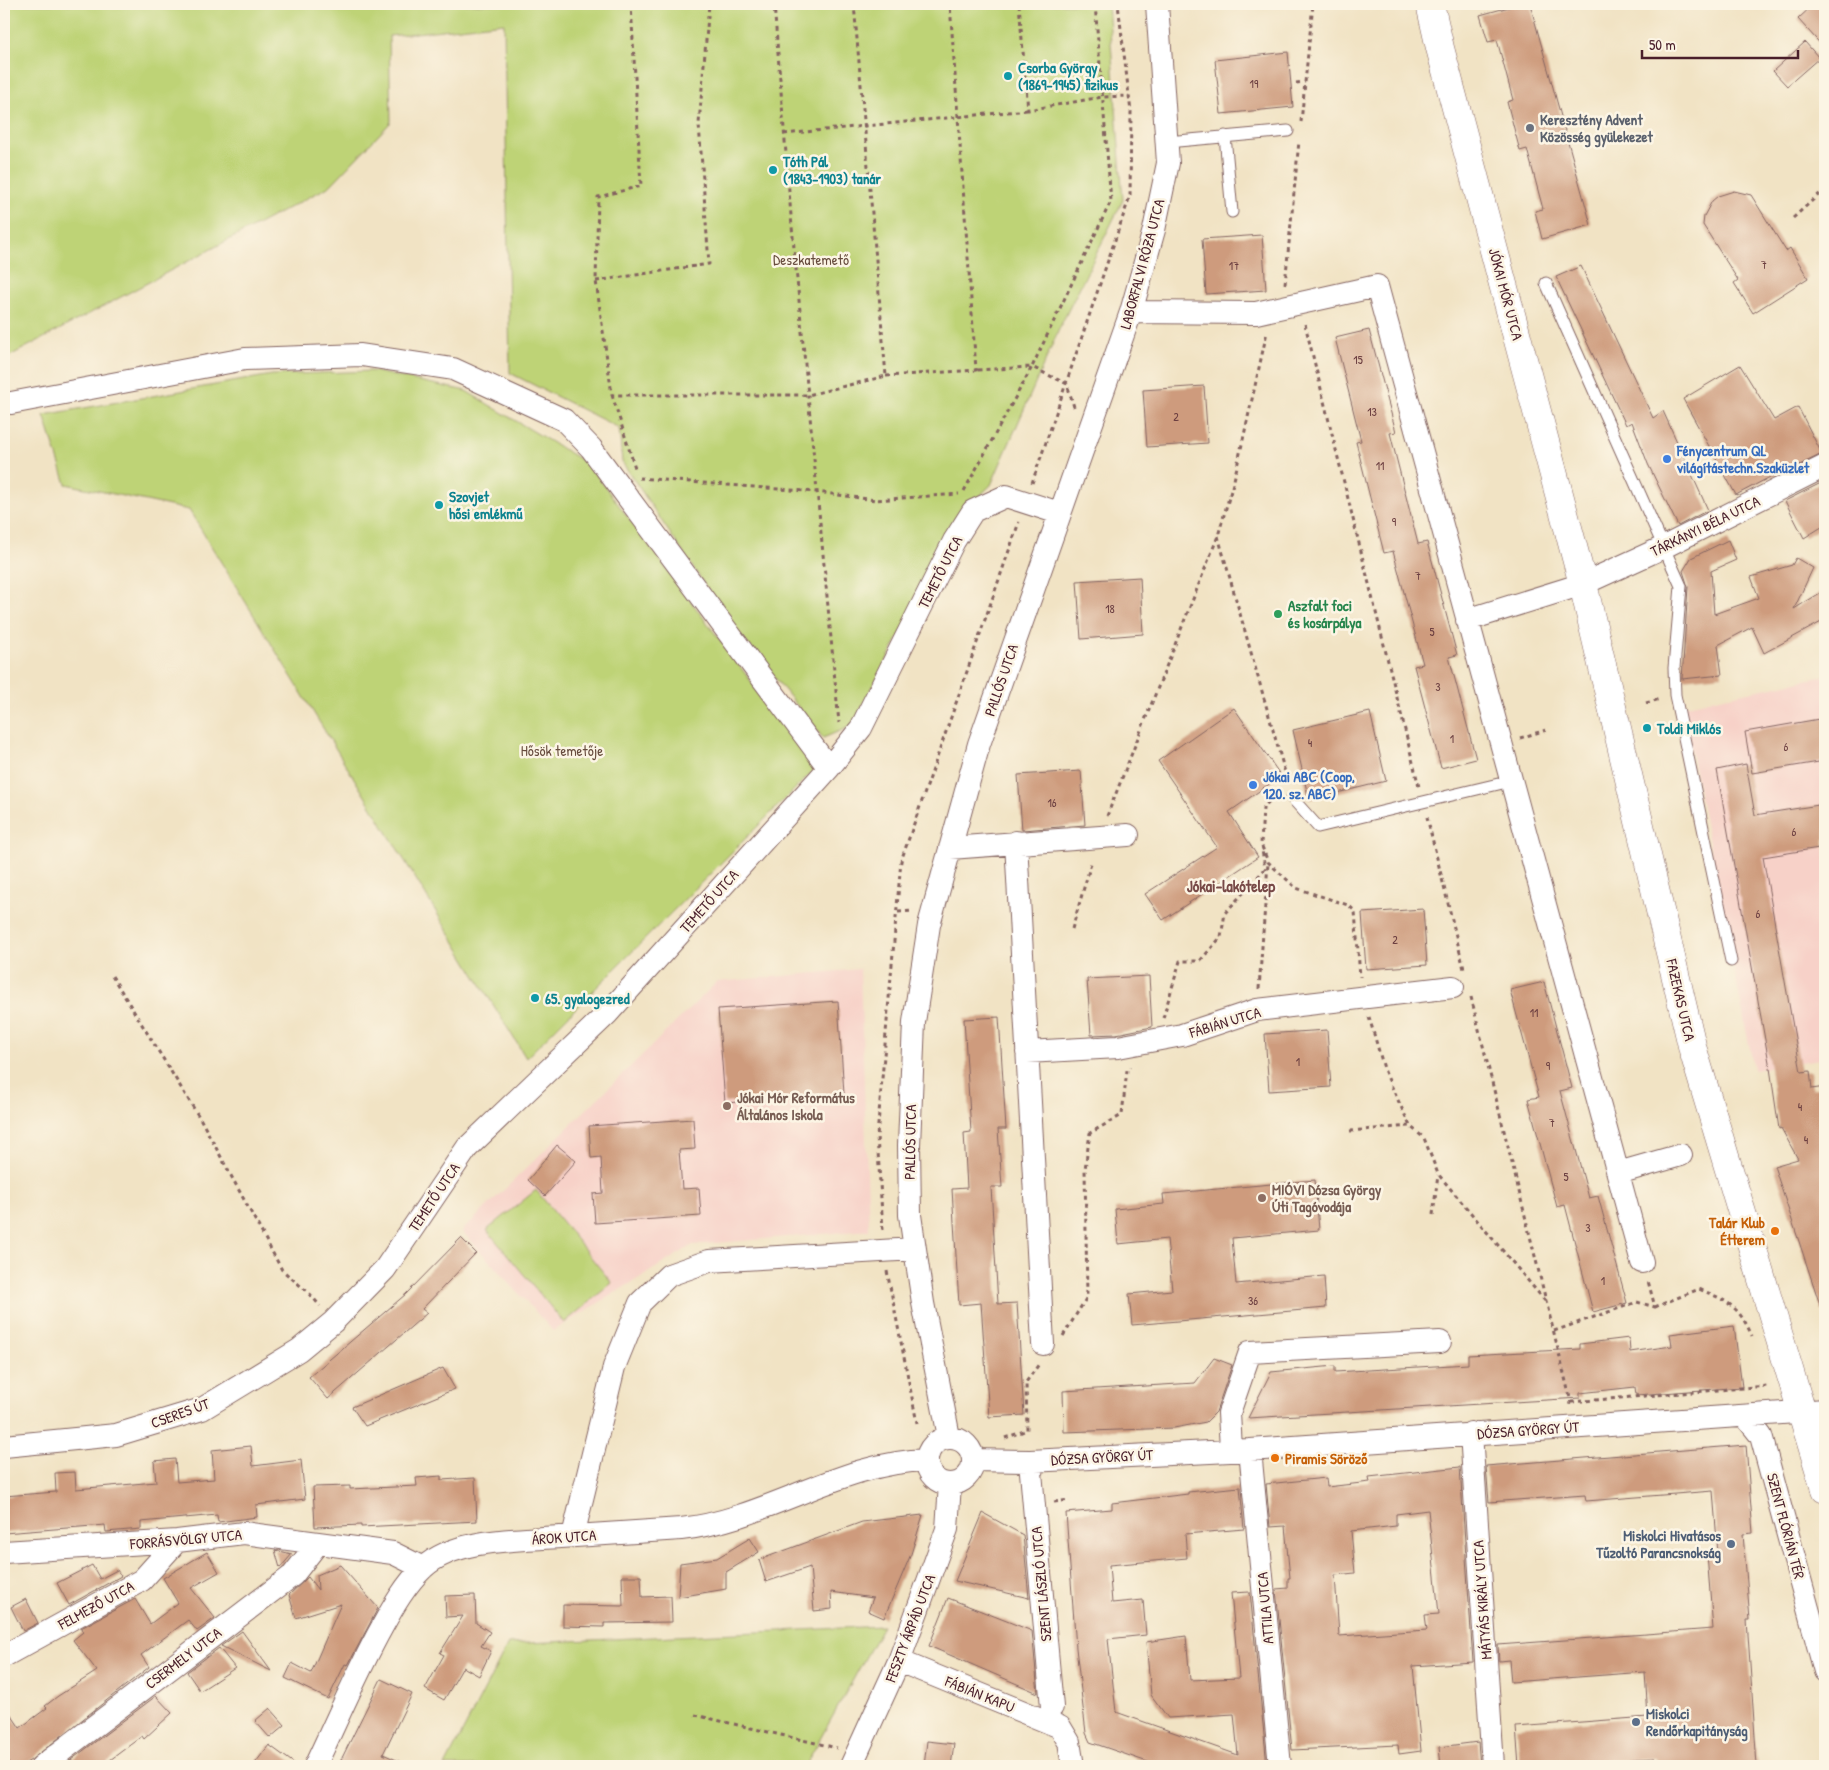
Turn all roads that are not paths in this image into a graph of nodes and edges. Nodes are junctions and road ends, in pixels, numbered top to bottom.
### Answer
1 (1157, 4) edge
2 (1430, 4) edge
3 (1288, 131) dead end
4 (1225, 136) junction
5 (1167, 142) junction
6 (1232, 212) dead end
7 (1546, 283) dead end
8 (1131, 312) junction
9 (10, 403) dead end
10 (1825, 466) edge
11 (1059, 513) junction
12 (1664, 546) junction
13 (1583, 584) junction
14 (1467, 620) junction
15 (835, 760) junction
16 (1511, 781) junction
17 (1292, 798) road end
18 (1128, 835) dead end
19 (1016, 842) junction
20 (950, 848) junction
21 (1731, 961) dead end
22 (1463, 986) road end
23 (1027, 1052) junction
24 (1682, 1155) dead end
25 (1618, 1173) junction
26 (915, 1249) junction
27 (1642, 1262) road end
28 (333, 1322) joint
29 (1440, 1342) dead end
30 (1047, 1350) road end
31 (1814, 1410) edge
32 (1745, 1416) junction
33 (1470, 1433) junction
34 (949, 1437) junction
35 (4, 1446) edge
36 (1241, 1449) junction
37 (926, 1460) junction
38 (973, 1460) junction
39 (1030, 1461) junction
40 (950, 1484) junction
41 (1825, 1489) edge
42 (573, 1536) junction
43 (177, 1541) junction
44 (318, 1543) junction
45 (4, 1552) edge
46 (423, 1568) junction
47 (1822, 1645) edge
48 (4, 1656) edge
49 (899, 1661) junction
50 (1825, 1671) edge
51 (1056, 1717) junction
52 (854, 1760) edge
53 (42, 1766) edge
54 (315, 1766) edge
55 (1073, 1766) edge
56 (1280, 1766) edge
57 (1493, 1766) edge

1 - 5 street, LABORFALVI RÓZA UTCA
2 - 13 street, JÓKAI MÓR UTCA
3 - 4 lane
4 - 5 lane
4 - 6 lane
5 - 8 street, LABORFALVI RÓZA UTCA
7 - 12 lane
8 - 11 street, LABORFALVI RÓZA UTCA
8 - 14 street
9 - 15 street
10 - 12 street, TÁRKÁNYI BÉLA UTCA
11 - 15 street, TEMETŐ UTCA
11 - 20 street, PALLÓS UTCA
12 - 13 street, TÁRKÁNYI BÉLA UTCA
12 - 21 lane
13 - 14 street, TÁRKÁNYI BÉLA UTCA
13 - 31 street, FAZEKAS UTCA
14 - 16 street
15 - 28 street, TEMETŐ UTCA
16 - 17 lane
16 - 25 street
18 - 19 street
19 - 20 street
19 - 23 street
20 - 26 street, PALLÓS UTCA
22 - 23 street, FÁBIÁN UTCA
23 - 30 street
24 - 25 street
25 - 27 street
26 - 34 street, PALLÓS UTCA
26 - 42 street
28 - 35 street, CSERES ÚT
29 - 36 street
31 - 32 street, DÓZSA GYÖRGY ÚT
31 - 41 street, FAZEKAS UTCA
32 - 33 street, DÓZSA GYÖRGY ÚT
32 - 47 street, SZENT FLÓRIÁN TÉR
33 - 36 street, DÓZSA GYÖRGY ÚT
33 - 57 street, MÁTYÁS KIRÁLY UTCA
34 - 37 street
34 - 38 street
36 - 39 street, DÓZSA GYÖRGY ÚT
36 - 56 street, ATTILA UTCA
37 - 40 street
37 - 42 street, ÁROK UTCA
38 - 39 street, DÓZSA GYÖRGY ÚT
38 - 40 street
39 - 51 street, SZENT LÁSZLÓ UTCA
40 - 49 street, FESZTY ÁRPÁD UTCA
42 - 46 street, ÁROK UTCA
43 - 44 street, FORRÁSVÖLGY UTCA
43 - 45 street, FORRÁSVÖLGY UTCA
43 - 48 street, FELMEZŐ UTCA
44 - 46 street, FORRÁSVÖLGY UTCA
44 - 53 street, CSERMELY UTCA
46 - 54 street, ÁROK UTCA
47 - 50 street, SZENT FLÓRIÁN TÉR
49 - 51 street, FÁBIÁN KAPU
49 - 52 street, FESZTY ÁRPÁD UTCA
51 - 55 street, SZENT LÁSZLÓ UTCA

